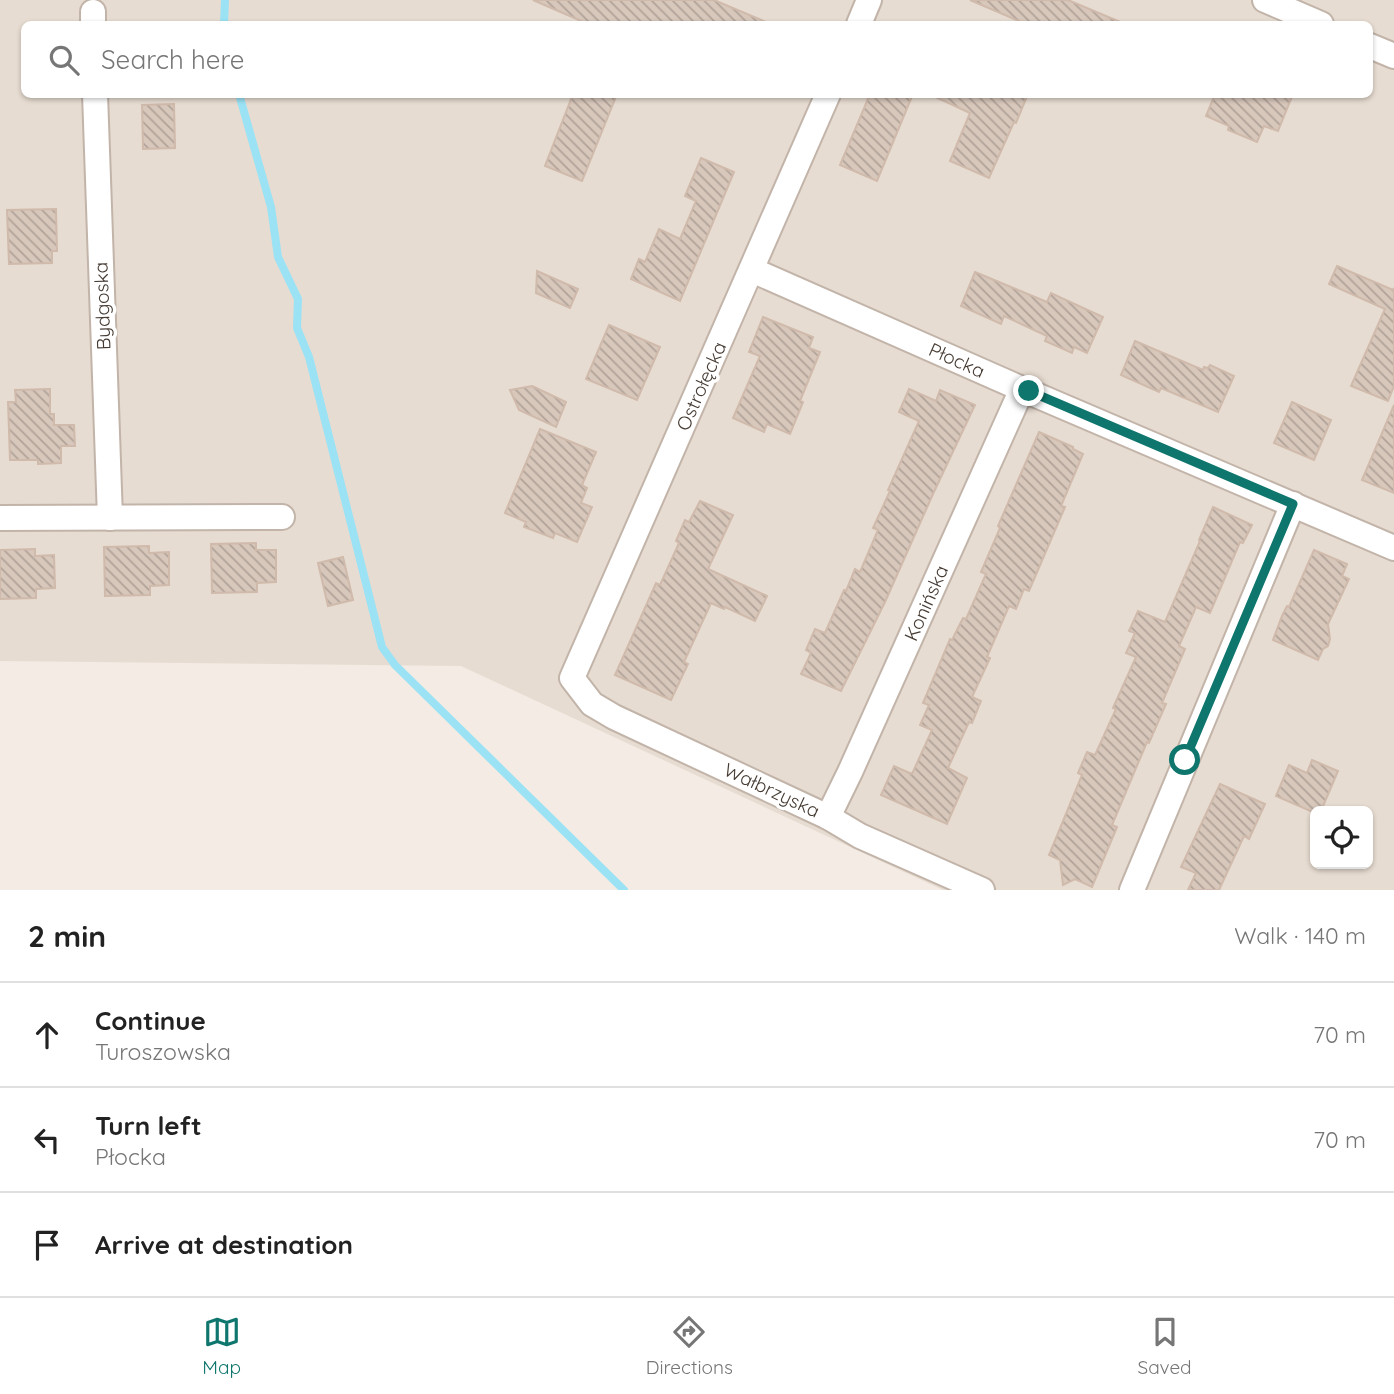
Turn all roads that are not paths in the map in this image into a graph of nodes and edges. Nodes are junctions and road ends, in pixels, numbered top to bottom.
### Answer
1 (869, 0) edge
2 (1265, 0) edge
3 (860, 21) edge
4 (1314, 21) edge
5 (1373, 47) edge
6 (1394, 56) edge
7 (95, 98) edge
8 (826, 98) edge
9 (752, 270) junction
10 (1022, 389) junction
11 (1293, 504) junction
12 (110, 517) junction
13 (282, 517) dead end
14 (0, 518) edge
15 (1394, 548) edge
16 (572, 678) joint
17 (828, 817) junction
18 (982, 890) edge
19 (1132, 890) edge

1 - 3 street
2 - 4 street
5 - 6 street
7 - 12 street, Bydgoska
8 - 9 street, Ostrołęcka
9 - 10 street, Płocka
9 - 16 street, Ostrołęcka
10 - 11 street, Płocka
10 - 17 street, Konińska
11 - 15 street, Płocka
11 - 19 street
12 - 13 street
12 - 14 street
16 - 17 street, Wałbrzyska
17 - 18 street, Wałbrzyska

